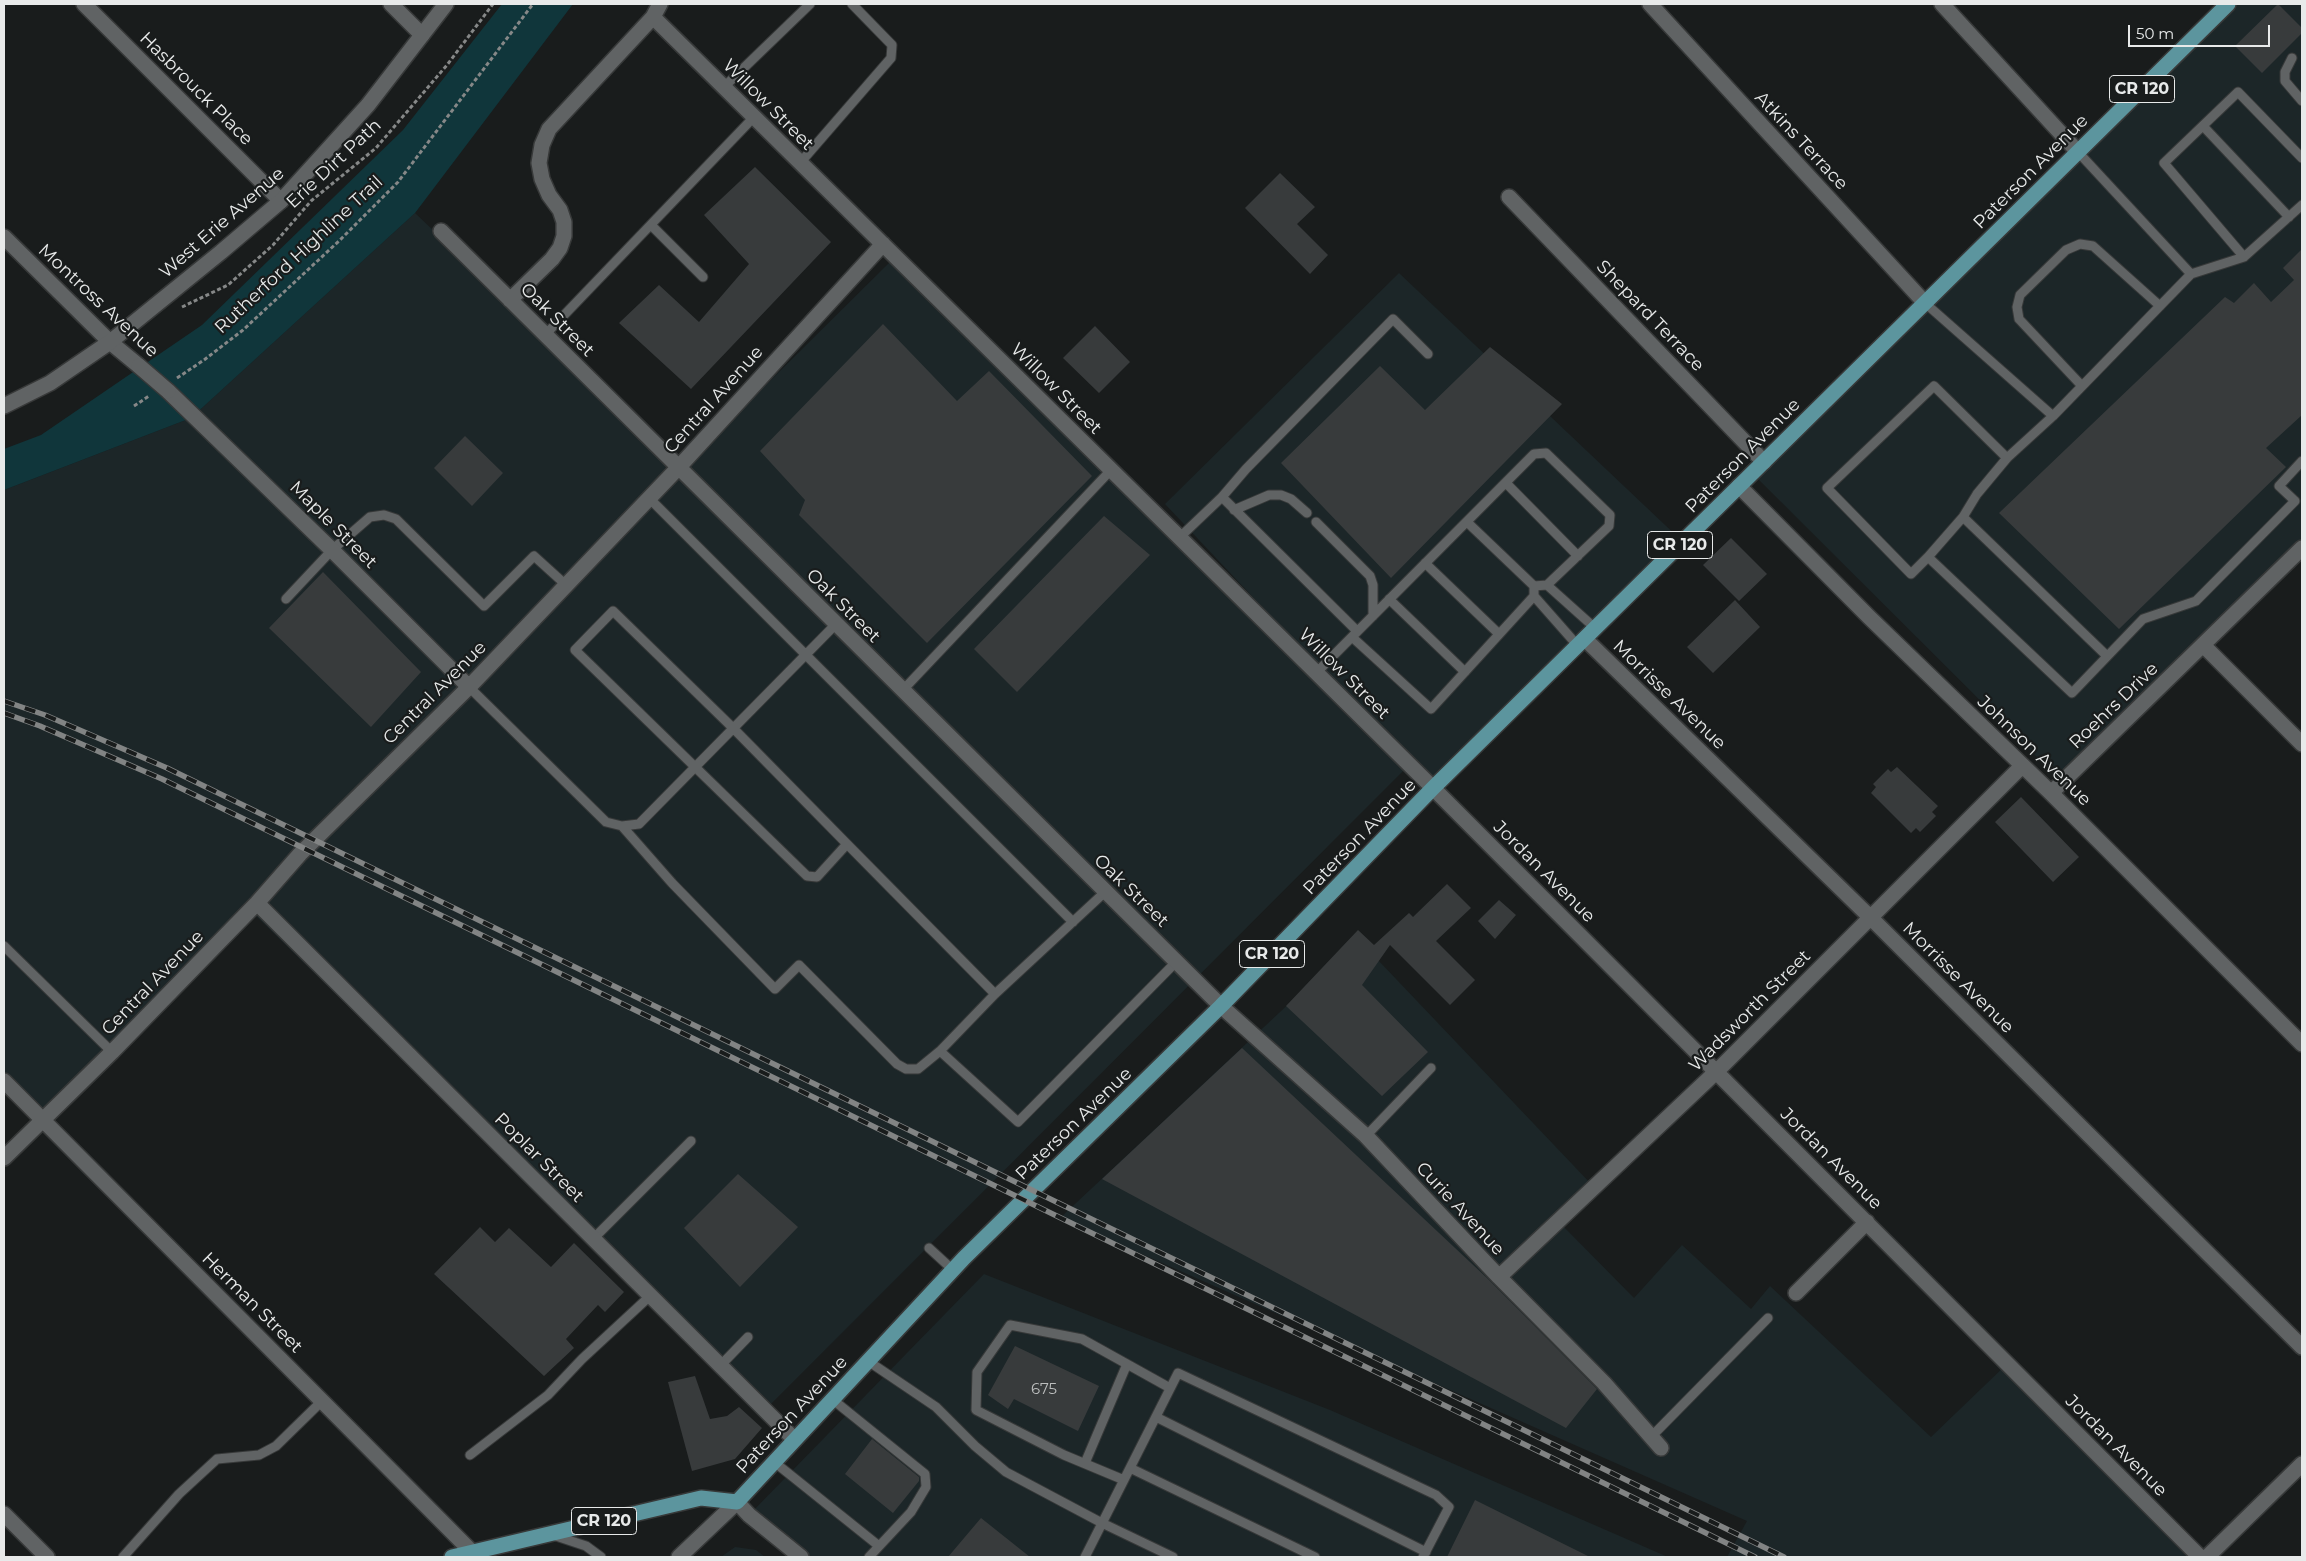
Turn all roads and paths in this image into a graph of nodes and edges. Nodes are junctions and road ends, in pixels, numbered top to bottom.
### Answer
1 (84, 4) edge
2 (391, 4) edge
3 (446, 4) edge
4 (493, 4) edge
5 (533, 4) edge
6 (810, 4) edge
7 (852, 4) edge
8 (1650, 4) edge
9 (1942, 4) edge
10 (2228, 4) edge
11 (657, 10) edge
12 (422, 35) junction
13 (2292, 58) dead end
14 (724, 87) junction
15 (2302, 101) edge
16 (754, 117) junction
17 (2203, 126) junction
18 (2078, 152) junction
19 (2302, 158) edge
20 (800, 162) junction
21 (1509, 196) dead end
22 (281, 201) junction
23 (2302, 206) edge
24 (2289, 217) junction
25 (651, 225) junction
26 (441, 231) dead end
27 (4, 237) edge
28 (882, 244) junction
29 (2244, 256) junction
30 (2191, 274) junction
31 (703, 277) dead end
32 (510, 300) junction
33 (1925, 303) junction
34 (2160, 306) junction
35 (179, 309) dead end
36 (545, 335) junction
37 (110, 342) junction
38 (1428, 354) dead end
39 (172, 385) junction
40 (2082, 386) junction
41 (150, 396) dead end
42 (4, 406) edge
43 (134, 406) dead end
44 (2053, 416) junction
45 (2008, 458) junction
46 (2302, 461) edge
47 (1764, 462) junction
48 (678, 468) junction
49 (1111, 470) junction
50 (1506, 483) junction
51 (1739, 486) junction
52 (1222, 497) junction
53 (649, 498) junction
54 (1234, 510) junction
55 (1307, 513) dead end
56 (1963, 517) junction
57 (1316, 522) dead end
58 (1467, 522) junction
59 (1180, 538) junction
60 (2302, 548) edge
61 (332, 550) junction
62 (1578, 556) junction
63 (1928, 557) junction
64 (1425, 564) junction
65 (566, 585) junction
66 (1534, 586) junction
67 (1547, 586) junction
68 (1534, 596) junction
69 (286, 599) dead end
70 (1389, 599) junction
71 (1373, 616) junction
72 (835, 625) junction
73 (1355, 634) junction
74 (1499, 634) junction
75 (1586, 638) junction
76 (2203, 645) junction
77 (805, 655) junction
78 (2107, 656) junction
79 (1316, 672) junction
80 (1465, 672) junction
81 (469, 687) junction
82 (902, 691) junction
83 (734, 728) junction
84 (2302, 744) edge
85 (2022, 766) junction
86 (695, 767) junction
87 (1433, 788) junction
88 (2051, 793) junction
89 (622, 826) junction
90 (847, 844) junction
91 (1105, 892) junction
92 (257, 903) junction
93 (1870, 918) junction
94 (1073, 922) junction
95 (4, 946) edge
96 (1177, 961) junction
97 (995, 994) junction
98 (1221, 1006) junction
99 (2302, 1044) edge
100 (940, 1051) junction
101 (112, 1052) junction
102 (1431, 1068) dead end
103 (1717, 1071) junction
104 (4, 1081) edge
105 (42, 1119) junction
106 (1366, 1136) junction
107 (691, 1142) dead end
108 (4, 1158) edge
109 (1867, 1222) junction
110 (593, 1239) junction
111 (929, 1248) dead end
112 (953, 1270) junction
113 (1499, 1277) junction
114 (1796, 1293) dead end
115 (650, 1296) junction
116 (1768, 1318) dead end
117 (748, 1337) dead end
118 (2302, 1347) edge
119 (868, 1362) junction
120 (1127, 1364) junction
121 (720, 1366) junction
122 (1170, 1388) junction
123 (323, 1400) junction
124 (832, 1400) junction
125 (1156, 1417) junction
126 (794, 1439) junction
127 (1656, 1442) joint
128 (470, 1455) dead end
129 (773, 1461) junction
130 (1085, 1463) junction
131 (2302, 1464) edge
132 (1130, 1468) junction
133 (1124, 1480) junction
134 (737, 1502) junction
135 (4, 1514) edge
136 (1102, 1523) junction
137 (550, 1534) junction
138 (879, 1546) junction
139 (472, 1552) junction
140 (1424, 1554) edge
141 (47, 1557) edge
142 (123, 1557) edge
143 (452, 1557) edge
144 (601, 1557) edge
145 (680, 1557) edge
146 (801, 1557) edge
147 (869, 1557) edge
148 (1085, 1557) edge
149 (1173, 1557) edge
150 (1315, 1557) edge
151 (2200, 1557) edge
152 (2207, 1557) edge

1 - 22 street, Hasbrouck Place
2 - 12 street
3 - 12 street, West Erie Avenue
4 - 35 path, Erie Dirt Path
5 - 39 path, Rutherford Highline Trail
6 - 14 lane
7 - 20 lane
8 - 33 street, Atkins Terrace
9 - 18 street
10 - 18 main road, Paterson Avenue / CR 120
11 - 14 street, Willow Street
11 - 32 street
12 - 22 street, West Erie Avenue
13 - 15 lane
14 - 16 street, Willow Street
16 - 20 street, Willow Street
16 - 25 lane
17 - 19 lane
17 - 24 lane
17 - 29 lane
18 - 30 lane
18 - 33 main road, Paterson Avenue / CR 120
20 - 28 street, Willow Street
21 - 47 street, Shepard Terrace
22 - 37 street, West Erie Avenue
23 - 24 lane
24 - 29 lane
25 - 31 lane
25 - 36 lane
26 - 32 street, Oak Street
27 - 37 street, Montross Avenue
28 - 48 street, Central Avenue
28 - 49 street, Willow Street
29 - 30 lane
30 - 34 lane
32 - 36 street, Oak Street
33 - 44 lane
33 - 47 main road, Paterson Avenue / CR 120
34 - 40 lane
34 - 40 lane
36 - 48 street, Oak Street
37 - 39 street, Montross Avenue, bridge
37 - 42 street, West Erie Avenue
38 - 52 lane
39 - 61 street, Maple Street
40 - 44 lane
41 - 43 path
44 - 45 lane
45 - 56 lane
45 - 63 lane
46 - 78 lane
47 - 51 main road, Paterson Avenue / CR 120
48 - 53 street, Central Avenue
48 - 72 street, Oak Street
49 - 59 street, Willow Street
49 - 82 lane
50 - 58 lane
50 - 62 lane
50 - 62 lane
51 - 75 main road, Paterson Avenue / CR 120
51 - 85 street, Johnson Avenue
52 - 54 lane
52 - 59 lane
53 - 65 street, Central Avenue
53 - 77 lane
54 - 55 lane
54 - 73 lane
56 - 63 lane
56 - 78 lane
57 - 71 lane
58 - 64 lane
58 - 66 lane
59 - 79 street, Willow Street
60 - 76 street, Roehrs Drive
61 - 65 lane
61 - 69 lane
61 - 81 street, Maple Street
62 - 67 lane
63 - 78 lane
64 - 70 lane
64 - 74 lane
65 - 81 street, Central Avenue
66 - 67 lane
66 - 68 lane
67 - 75 lane
68 - 74 lane
68 - 75 lane
70 - 71 lane
70 - 80 lane
71 - 73 lane
72 - 77 lane
72 - 82 street, Oak Street
73 - 79 lane
73 - 80 lane
74 - 80 lane
75 - 87 main road, Paterson Avenue / CR 120
75 - 93 street, Morrisse Avenue
76 - 84 street
76 - 88 street, Roehrs Drive
77 - 83 lane
77 - 94 lane
79 - 87 street, Willow Street
81 - 89 lane
81 - 92 street, Central Avenue
82 - 91 street, Oak Street
83 - 86 lane
83 - 86 lane
83 - 90 lane
85 - 88 street, Johnson Avenue
85 - 93 street, Wadsworth Street
86 - 89 lane
86 - 90 lane
87 - 98 main road, Paterson Avenue / CR 120
87 - 103 street, Jordan Avenue
88 - 99 street, Johnson Avenue
89 - 100 lane
90 - 97 lane
91 - 94 lane
91 - 96 street, Oak Street
92 - 101 street, Central Avenue
92 - 110 street, Poplar Street
93 - 103 street, Wadsworth Street
93 - 118 street, Morrisse Avenue
94 - 97 lane
95 - 101 lane
96 - 98 street, Oak Street
96 - 100 lane
97 - 100 lane
98 - 106 street, Curie Avenue
98 - 112 main road, Paterson Avenue / CR 120
101 - 105 street, Central Avenue
102 - 106 lane
103 - 109 street, Jordan Avenue
103 - 113 street, Wadsworth Street
104 - 105 street, Herman Street
105 - 108 street, Central Avenue
105 - 123 street, Herman Street
106 - 113 street, Curie Avenue
107 - 110 lane
109 - 114 street
109 - 151 street, Jordan Avenue
110 - 115 street, Poplar Street
111 - 112 lane
112 - 119 main road, Paterson Avenue / CR 120
113 - 127 street, Curie Avenue
115 - 121 street, Poplar Street
115 - 128 lane
116 - 127 lane
117 - 121 lane
119 - 124 main road, Paterson Avenue / CR 120
119 - 136 lane
120 - 122 lane
120 - 130 lane
120 - 130 lane
121 - 126 street, Poplar Street
122 - 125 lane
122 - 140 lane
123 - 139 street, Herman Street
123 - 142 lane
124 - 126 main road, Paterson Avenue / CR 120
124 - 138 lane
125 - 132 lane
125 - 140 lane
126 - 129 main road, Paterson Avenue / CR 120
129 - 134 main road, Paterson Avenue / CR 120
129 - 138 lane
130 - 133 lane
131 - 152 street
132 - 133 lane
132 - 150 lane
133 - 136 lane
134 - 137 main road, Paterson Avenue / CR 120
134 - 145 street
134 - 146 street
135 - 141 street
136 - 148 lane
136 - 149 lane
137 - 139 main road, Paterson Avenue / CR 120
137 - 144 lane
138 - 147 lane
139 - 143 main road, Paterson Avenue / CR 120

